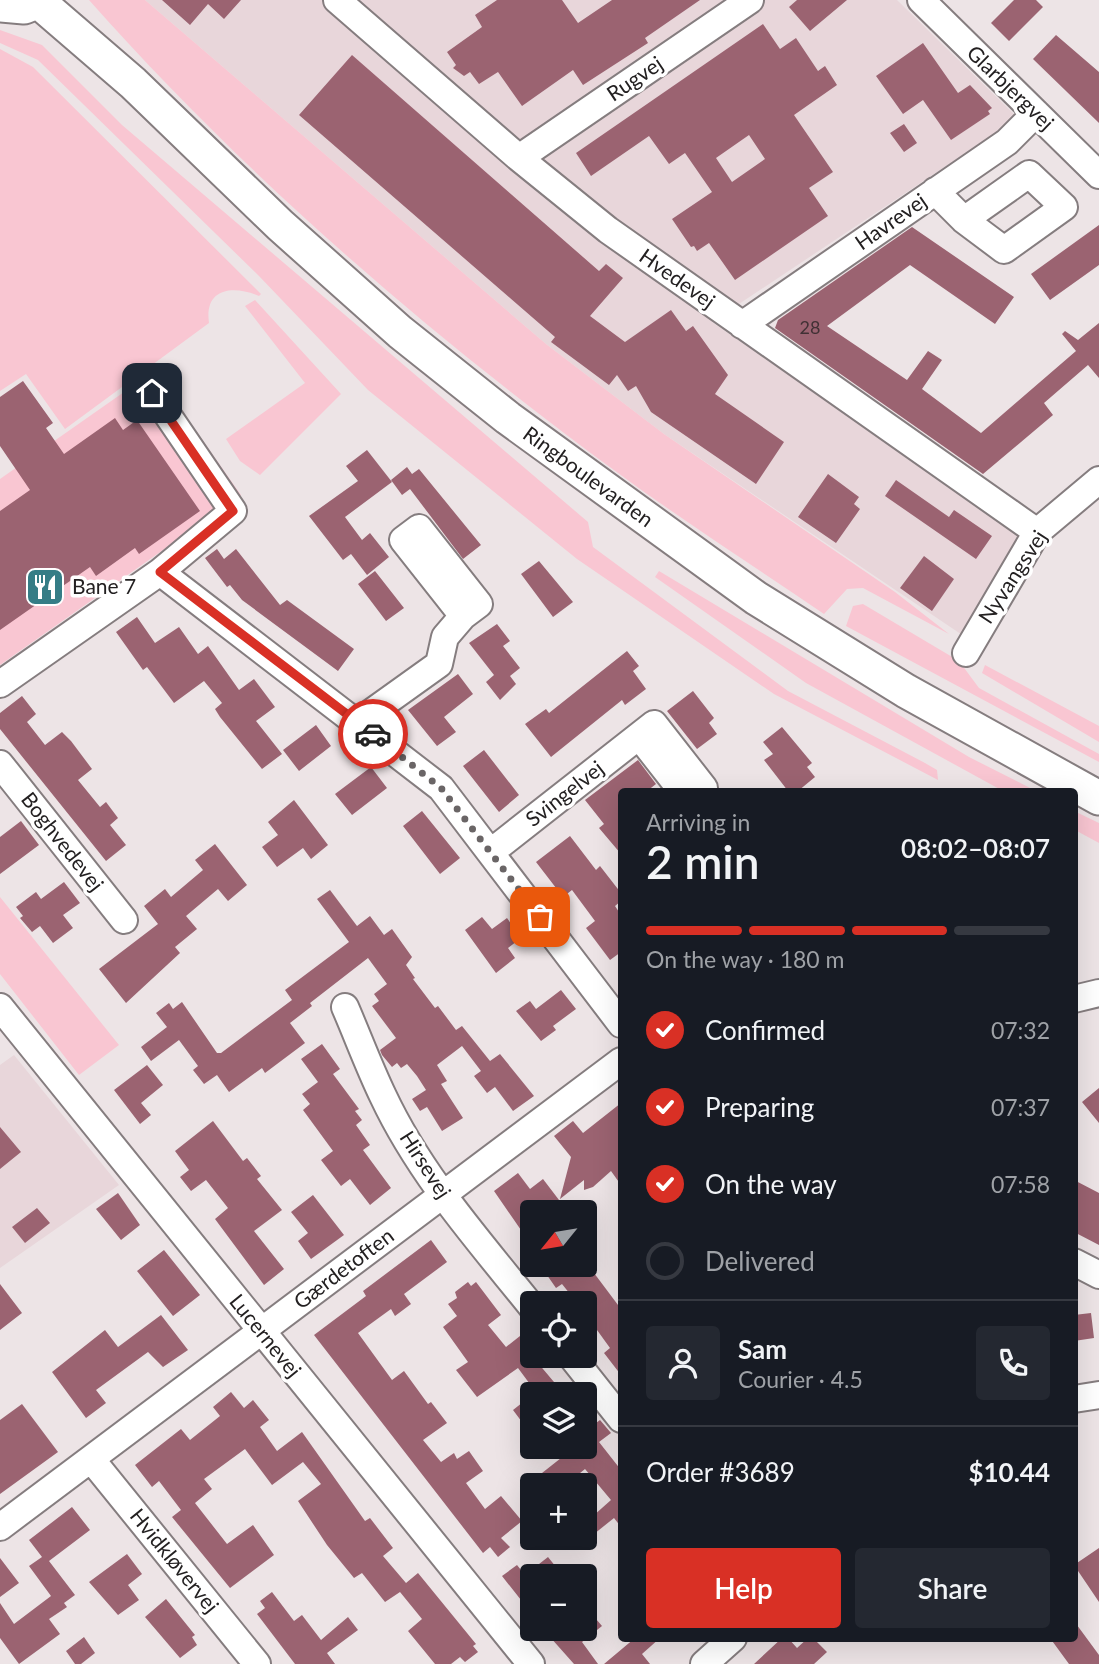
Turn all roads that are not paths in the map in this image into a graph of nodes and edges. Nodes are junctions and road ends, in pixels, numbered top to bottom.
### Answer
1 (337, 0) edge
2 (750, 0) edge
3 (921, 0) edge
4 (50, 1) edge
5 (0, 5) edge
6 (1036, 113) junction
7 (519, 158) junction
8 (1099, 175) edge
9 (935, 191) junction
10 (964, 220) dead end
11 (742, 325) junction
12 (152, 393) dead end
13 (1099, 480) edge
14 (1037, 532) junction
15 (160, 572) junction
16 (463, 616) dead end
17 (966, 653) dead end
18 (0, 683) edge
19 (358, 722) junction
20 (639, 736) junction
21 (0, 764) edge
22 (680, 788) edge
23 (704, 788) edge
24 (1099, 798) edge
25 (491, 852) junction
26 (124, 920) dead end
27 (1099, 993) edge
28 (1078, 998) edge
29 (0, 1007) edge
30 (345, 1007) dead end
31 (618, 1020) edge
32 (618, 1063) edge
33 (443, 1196) junction
34 (1078, 1264) edge
35 (1099, 1275) edge
36 (520, 1292) edge
37 (262, 1331) junction
38 (581, 1368) edge
39 (1099, 1395) edge
40 (1078, 1398) edge
41 (618, 1415) edge
42 (91, 1459) junction
43 (0, 1527) edge
44 (729, 1642) edge
45 (257, 1664) edge
46 (531, 1664) edge
47 (704, 1664) edge

1 - 7 street, Hvedevej
2 - 7 street, Rugvej
3 - 6 street, Glarbjergvej
4 - 5 main road
4 - 24 main road, Ringboulevarden
6 - 8 street, Glarbjergvej
6 - 9 street, Havrevej
7 - 11 street, Hvedevej
9 - 10 street
9 - 11 street, Havrevej
11 - 14 street, Hvedevej
12 - 15 street
13 - 14 street, Nyvangsvej
14 - 17 street, Nyvangsvej
15 - 18 street
15 - 19 street
16 - 19 street
19 - 25 street
20 - 22 street
20 - 23 street
20 - 25 street, Svingelvej
21 - 26 street, Boghvedevej
25 - 31 street
27 - 28 street
29 - 37 street, Lucernevej
30 - 33 street, Hirsevej
32 - 33 street, Gærdetoften
33 - 36 street, Hirsevej
33 - 37 street, Gærdetoften
34 - 35 street
37 - 42 street, Gærdetoften
37 - 46 street, Lucernevej
38 - 41 street
39 - 40 street
42 - 43 street, Gærdetoften
42 - 45 street, Hvidkløvervej
44 - 47 street

